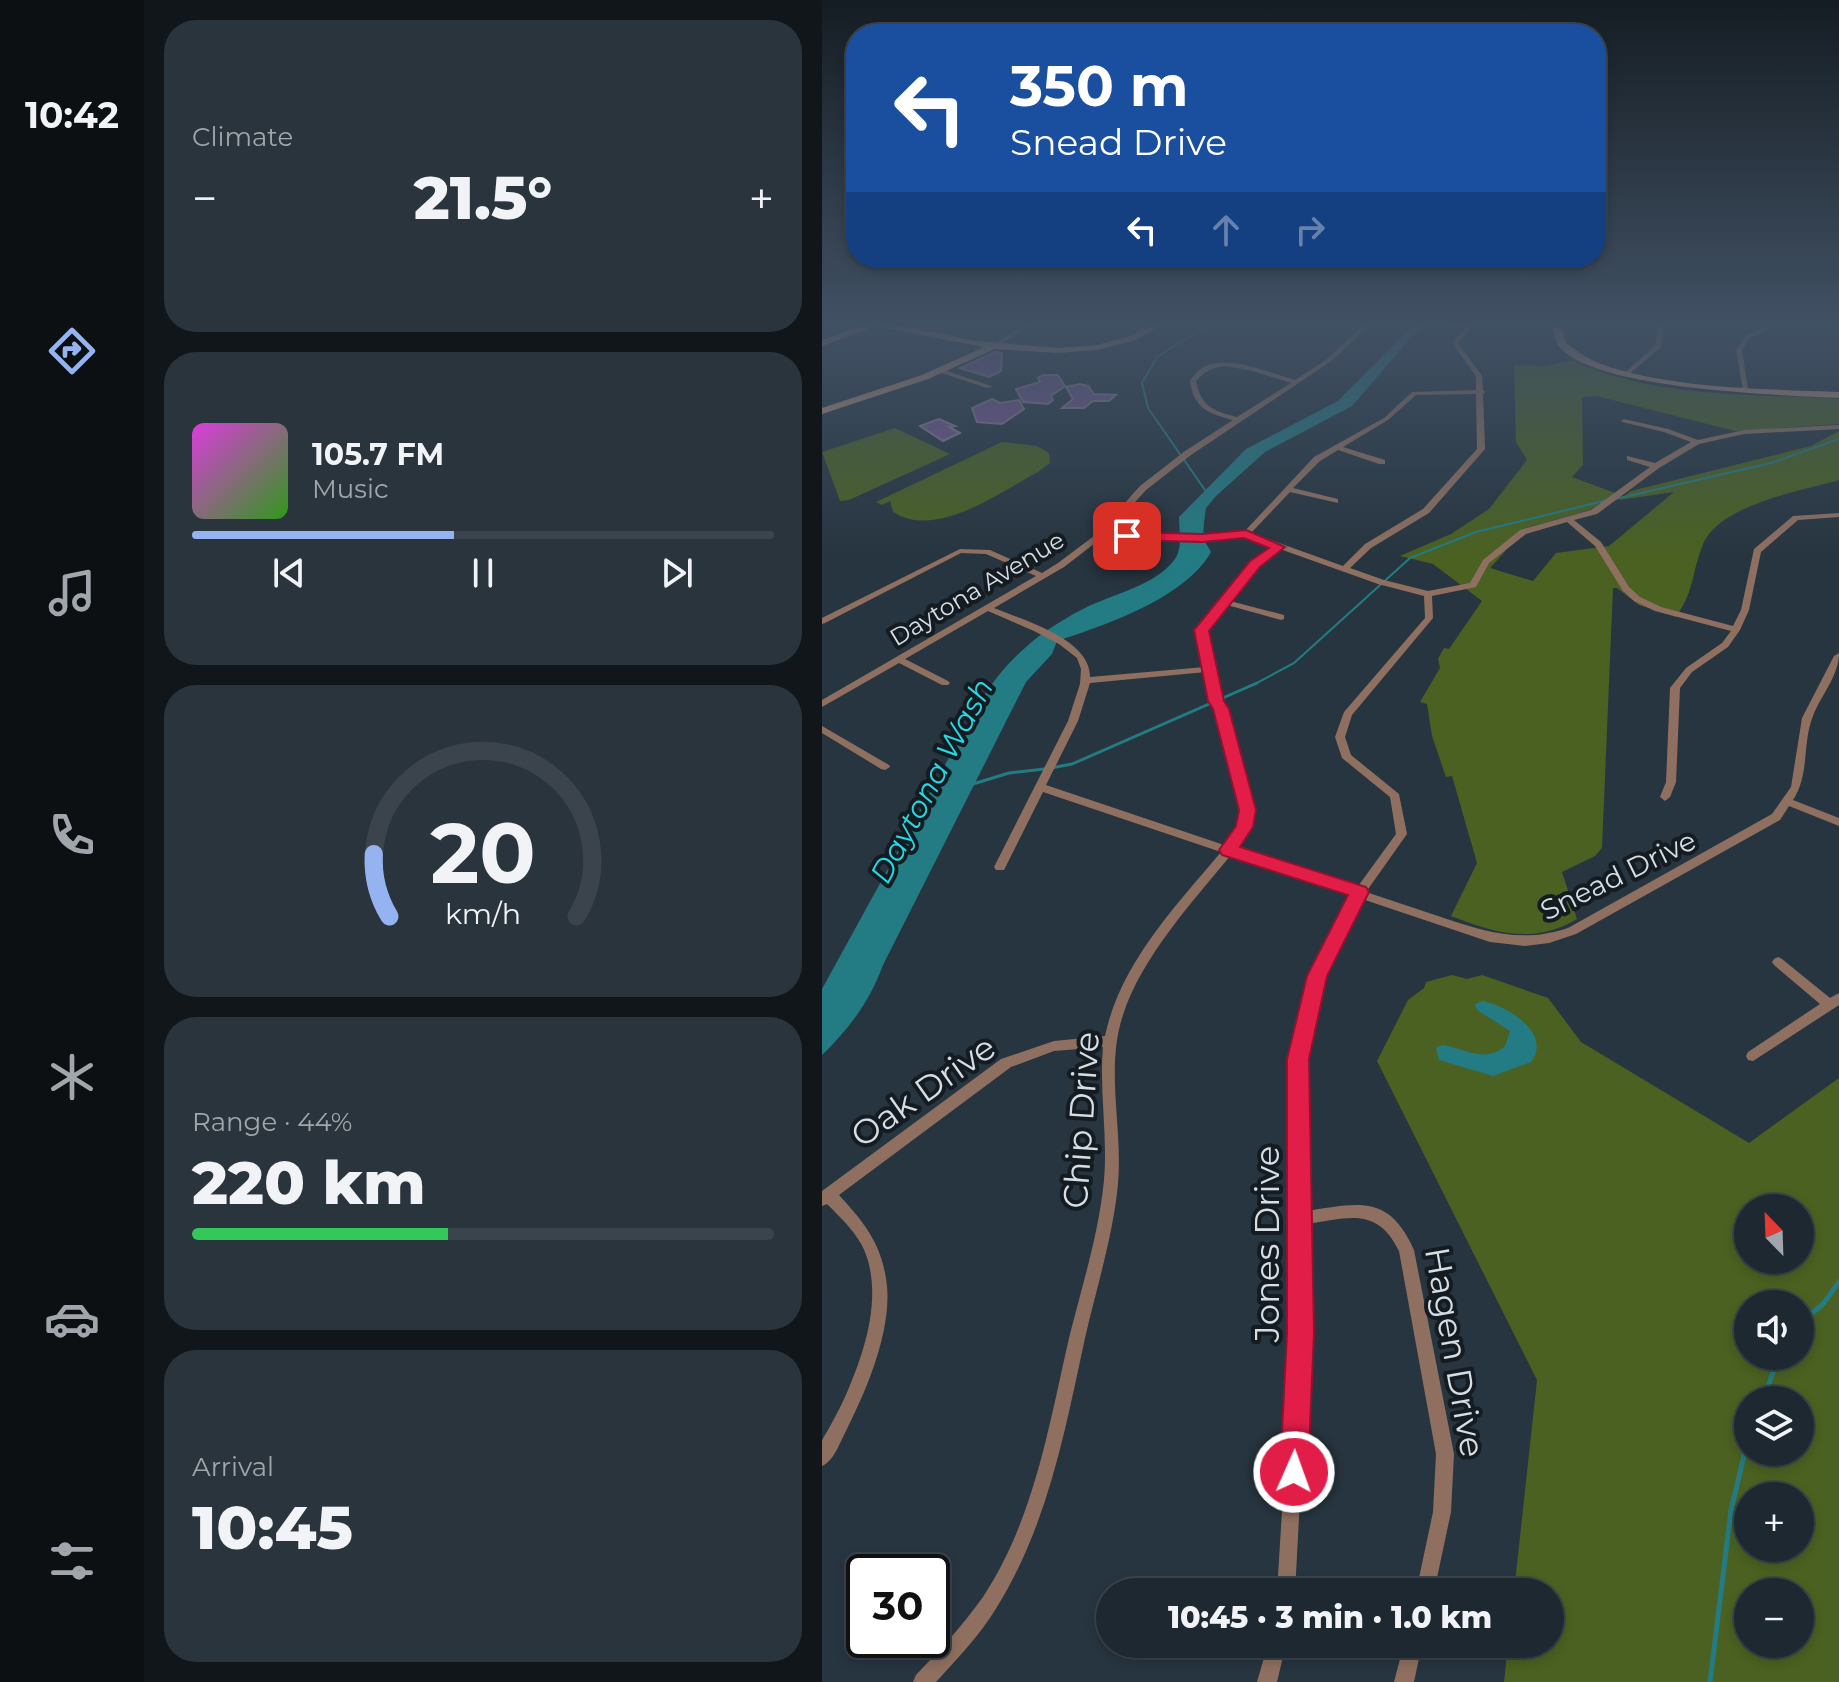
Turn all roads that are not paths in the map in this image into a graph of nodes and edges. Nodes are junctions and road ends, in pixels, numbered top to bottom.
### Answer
1 (856, 399) edge
2 (1199, 399) edge
3 (1270, 399) edge
4 (1407, 399) edge
5 (1482, 399) edge
6 (822, 411) edge
7 (1239, 420) junction
8 (1624, 421) dead end
9 (1839, 427) edge
10 (1697, 442) junction
11 (1337, 447) junction
12 (1630, 458) dead end
13 (1382, 462) dead end
14 (1656, 466) junction
15 (1291, 490) junction
16 (1335, 501) dead end
17 (1839, 515) edge
18 (1570, 521) junction
19 (1246, 534) junction
20 (1101, 535) junction
21 (1278, 547) junction
22 (1346, 568) junction
23 (1042, 576) junction
24 (1428, 594) junction
25 (1225, 602) junction
26 (988, 608) junction
27 (1281, 617) dead end
28 (822, 621) edge
29 (1736, 630) junction
30 (1839, 656) edge
31 (899, 660) junction
32 (1211, 669) junction
33 (1088, 680) junction
34 (945, 683) dead end
35 (822, 704) edge
36 (822, 729) edge
37 (885, 767) dead end
38 (1040, 787) junction
39 (1665, 797) dead end
40 (1789, 802) junction
41 (1839, 822) edge
42 (1228, 850) junction
43 (1000, 867) dead end
44 (1360, 892) junction
45 (1778, 962) dead end
46 (1834, 1001) edge
47 (1110, 1041) junction
48 (1753, 1056) dead end
49 (825, 1196) edge
50 (1298, 1219) junction
51 (822, 1457) edge
52 (1287, 1578) edge
53 (1428, 1578) edge
54 (1273, 1658) edge
55 (1410, 1658) edge
56 (923, 1682) edge
57 (1267, 1682) edge
58 (1404, 1682) edge

1 - 6 main road
2 - 7 street
3 - 7 street, Daytona Avenue
4 - 11 street
5 - 22 street
7 - 20 street, Daytona Avenue
8 - 10 street
9 - 10 street
10 - 14 street
11 - 13 street
11 - 15 street
12 - 14 street
14 - 18 street
15 - 16 street
15 - 19 street
17 - 29 street
18 - 24 street
18 - 29 street
19 - 20 street
19 - 21 street
20 - 23 street, Daytona Avenue
21 - 22 street
21 - 25 street, Chip Drive
22 - 24 street
23 - 26 street, Daytona Avenue
23 - 28 street
24 - 44 street, Jones Drive
25 - 27 street
25 - 32 street, Chip Drive
26 - 31 street, Daytona Avenue
26 - 33 street
29 - 39 street
30 - 40 street
31 - 34 street
31 - 35 street, Daytona Avenue
32 - 33 street
32 - 42 street, Chip Drive
33 - 38 street
36 - 37 street
38 - 42 street, Snead Drive
38 - 43 street
40 - 41 street
40 - 44 street, Snead Drive
42 - 44 street, Snead Drive
42 - 47 street, Chip Drive
44 - 50 street, Jones Drive
45 - 46 street
46 - 48 street
47 - 49 street, Oak Drive
47 - 56 street, Chip Drive
49 - 51 street
50 - 52 street, Jones Drive
50 - 53 street, Hagen Drive
54 - 57 street
55 - 58 street

